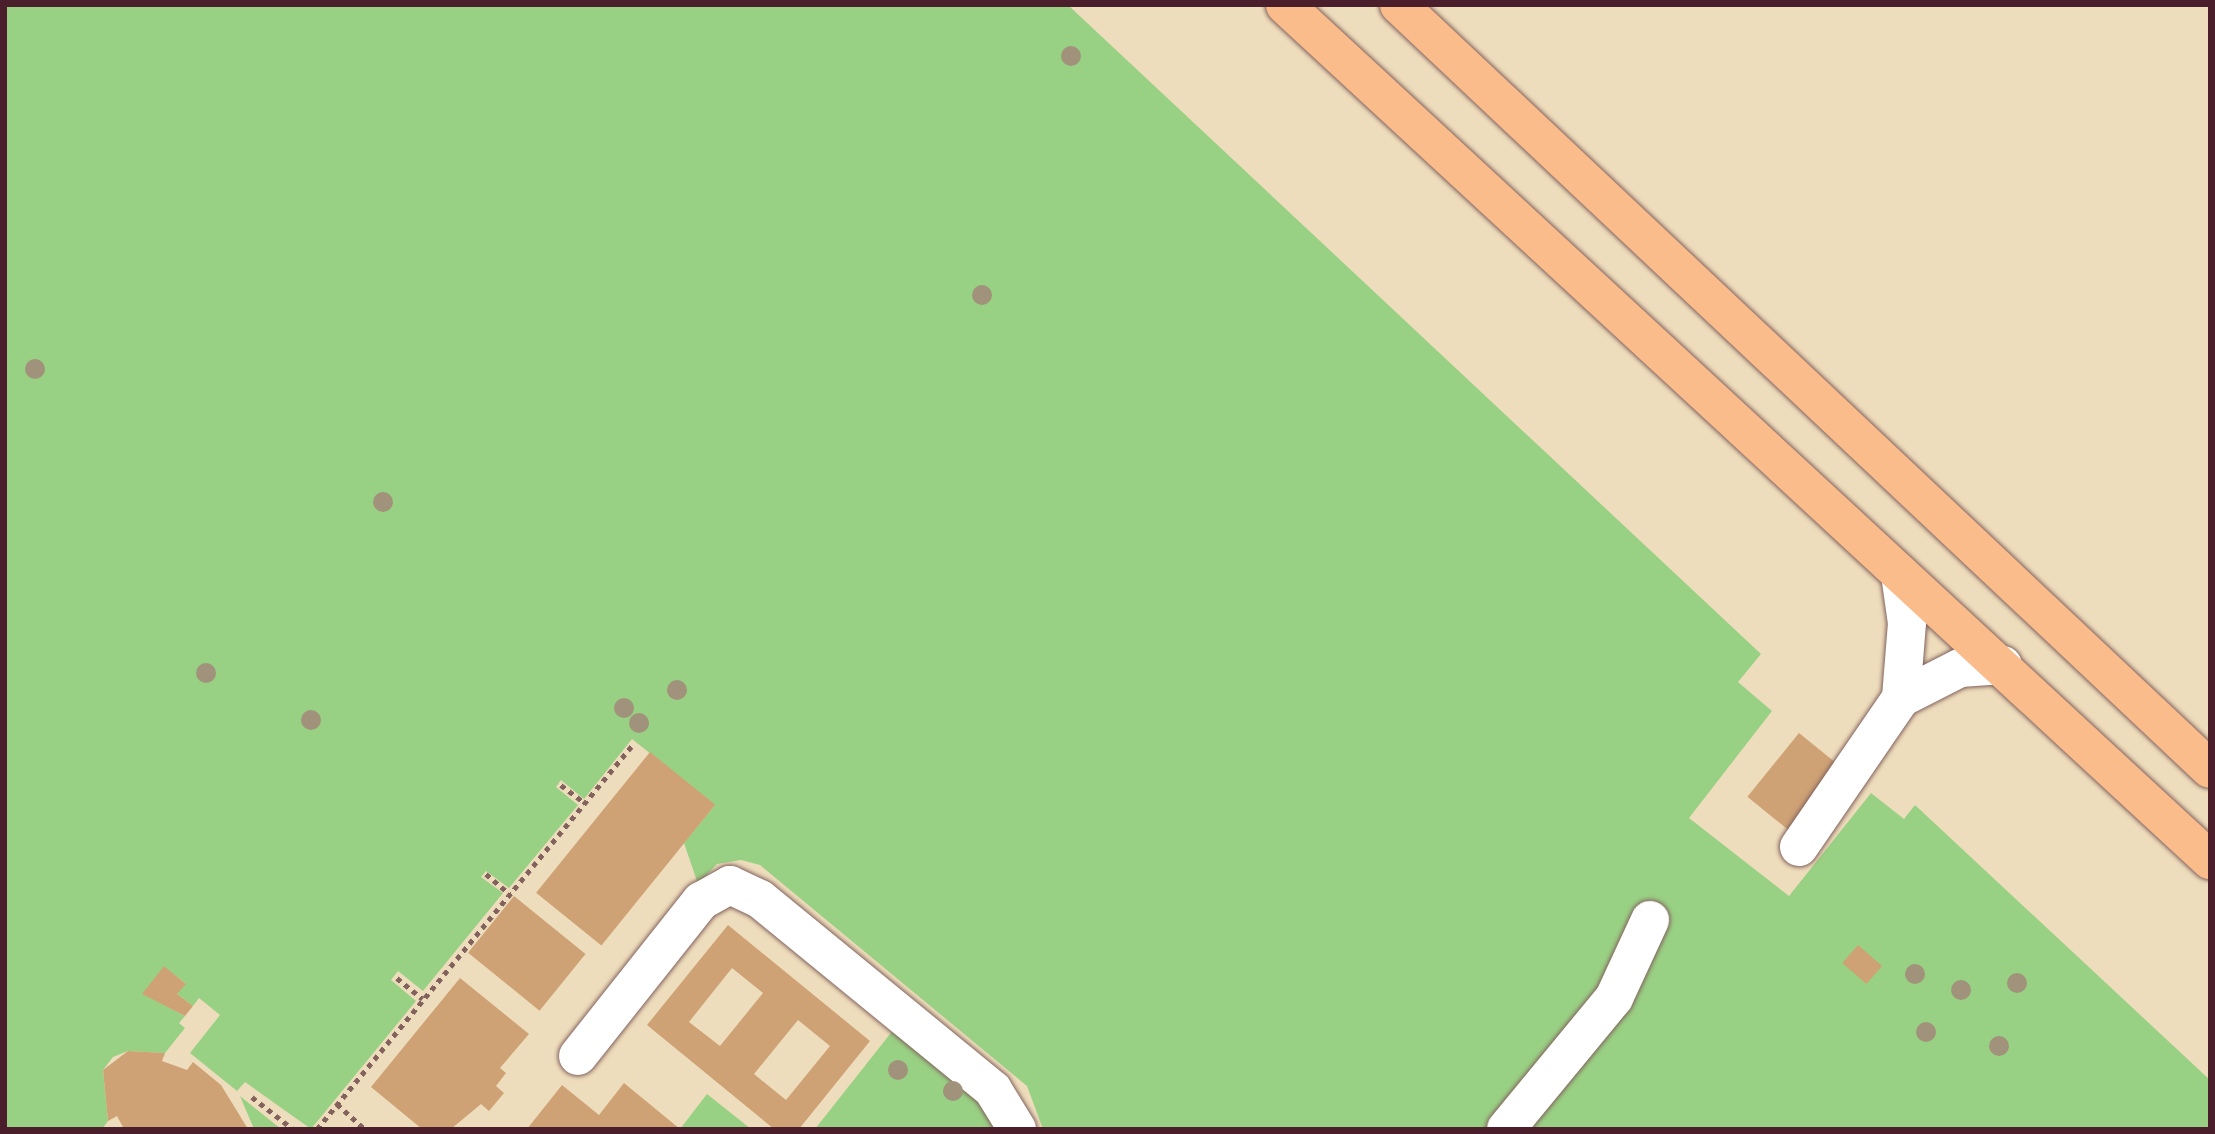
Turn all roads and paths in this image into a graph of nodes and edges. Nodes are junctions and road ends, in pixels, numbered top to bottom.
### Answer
1 (1285, 5) edge
2 (1399, 5) edge
3 (1900, 574) junction
4 (2003, 666) junction
5 (1901, 698) junction
6 (632, 746) dead end
7 (2210, 769) edge
8 (561, 785) dead end
9 (585, 803) junction
10 (1800, 846) dead end
11 (2210, 860) edge
12 (486, 874) dead end
13 (510, 894) junction
14 (1650, 920) dead end
15 (397, 978) dead end
16 (423, 999) junction
17 (578, 1056) dead end
18 (252, 1097) dead end
19 (337, 1104) junction
20 (293, 1129) edge
21 (317, 1129) edge
22 (365, 1129) edge
23 (1017, 1129) edge
24 (1506, 1129) edge

1 - 3 highway
2 - 7 highway
3 - 4 highway
3 - 5 lane
4 - 5 lane
4 - 11 highway
5 - 10 lane
6 - 9 path
8 - 9 path
9 - 13 path
12 - 13 path
13 - 16 path
14 - 24 lane
15 - 16 path
16 - 19 path
17 - 23 lane
18 - 20 path
19 - 21 path
19 - 22 path

